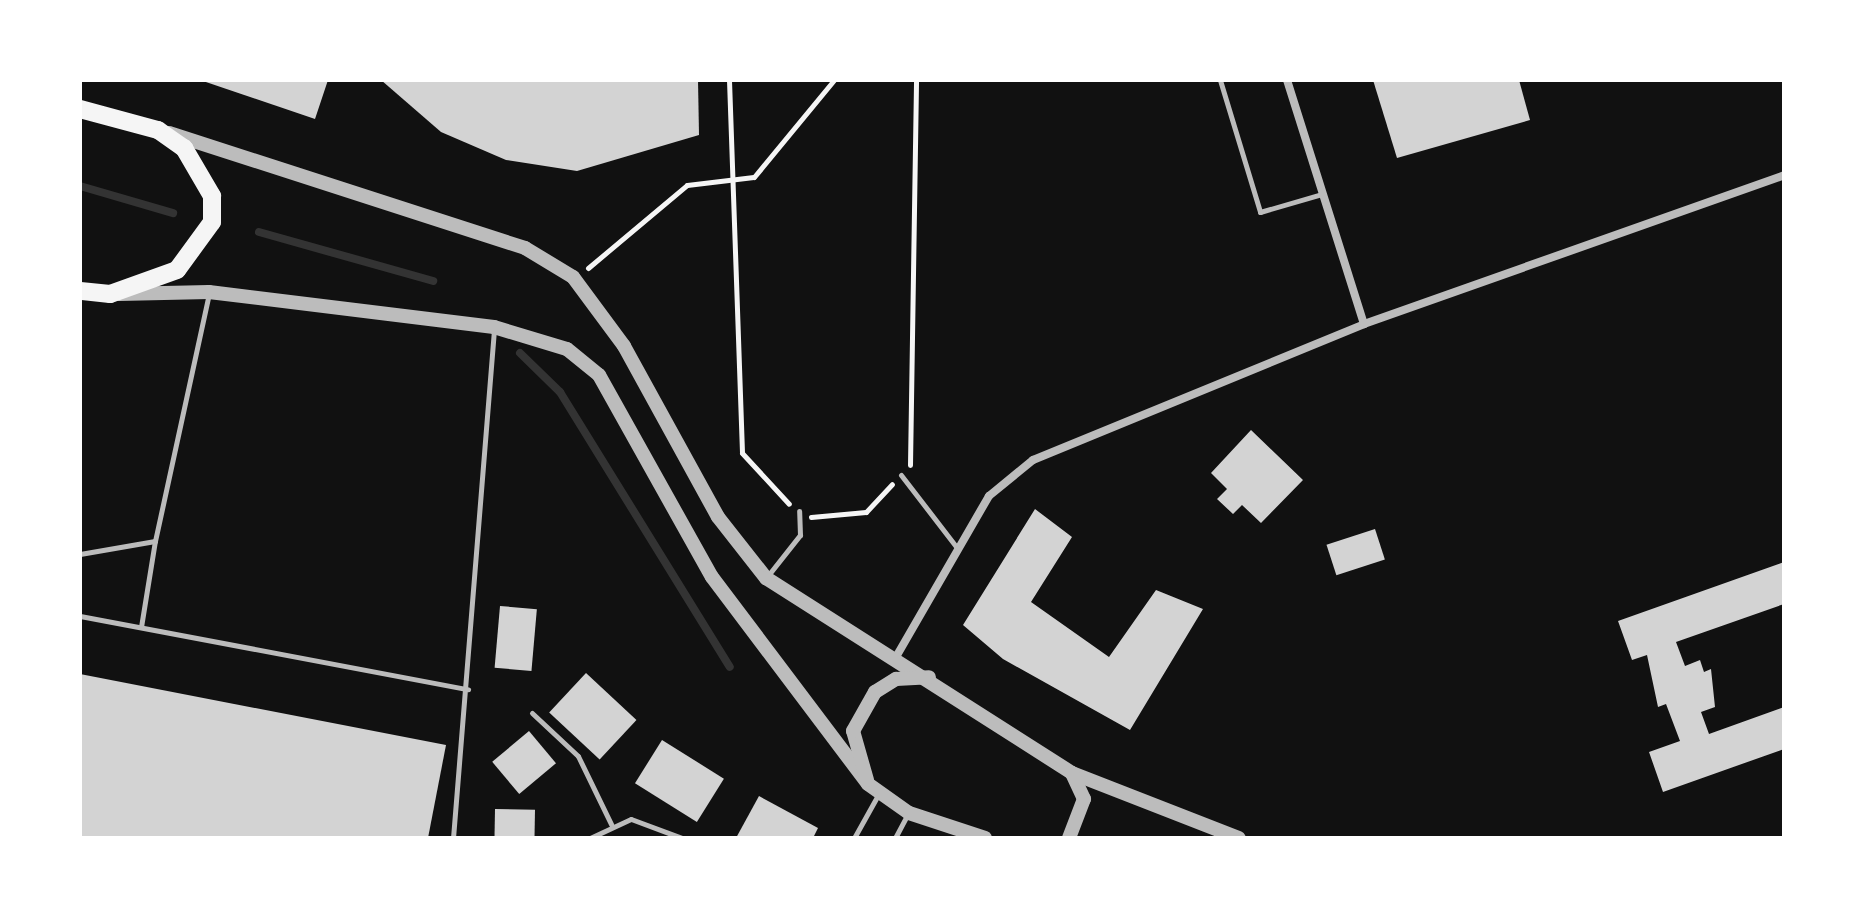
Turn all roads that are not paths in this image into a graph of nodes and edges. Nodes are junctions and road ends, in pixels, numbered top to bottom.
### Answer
1 (1220, 80) edge
2 (1287, 80) edge
3 (80, 109) edge
4 (158, 130) junction
5 (1784, 175) edge
6 (1323, 194) junction
7 (80, 291) edge
8 (209, 292) junction
9 (110, 294) junction
10 (1364, 324) junction
11 (494, 327) junction
12 (901, 475) road end
13 (799, 511) road end
14 (155, 541) junction
15 (958, 550) junction
16 (80, 554) edge
17 (766, 578) junction
18 (80, 616) edge
19 (141, 627) junction
20 (896, 657) junction
21 (929, 677) junction
22 (468, 689) junction
23 (532, 713) dead end
24 (1072, 773) junction
25 (874, 788) junction
26 (909, 813) junction
27 (611, 824) junction
28 (453, 838) edge
29 (590, 838) edge
30 (682, 838) edge
31 (854, 838) edge
32 (895, 838) edge
33 (985, 838) edge
34 (1069, 838) edge
35 (1239, 838) edge

1 - 6 lane
2 - 6 street
3 - 4 main road
4 - 9 main road
4 - 17 street
5 - 10 street
6 - 10 street
7 - 9 main road
8 - 9 street
8 - 11 street
8 - 14 lane
10 - 15 street
11 - 22 lane
11 - 25 street
12 - 15 lane
13 - 17 lane
14 - 16 lane
14 - 19 lane
15 - 20 street
17 - 20 street
18 - 19 lane
19 - 22 lane
20 - 21 street
21 - 24 street
21 - 25 street
22 - 28 lane
23 - 27 lane
24 - 34 street
24 - 35 street
25 - 26 street
25 - 31 lane
26 - 32 lane
26 - 33 street
27 - 29 lane
27 - 30 lane

